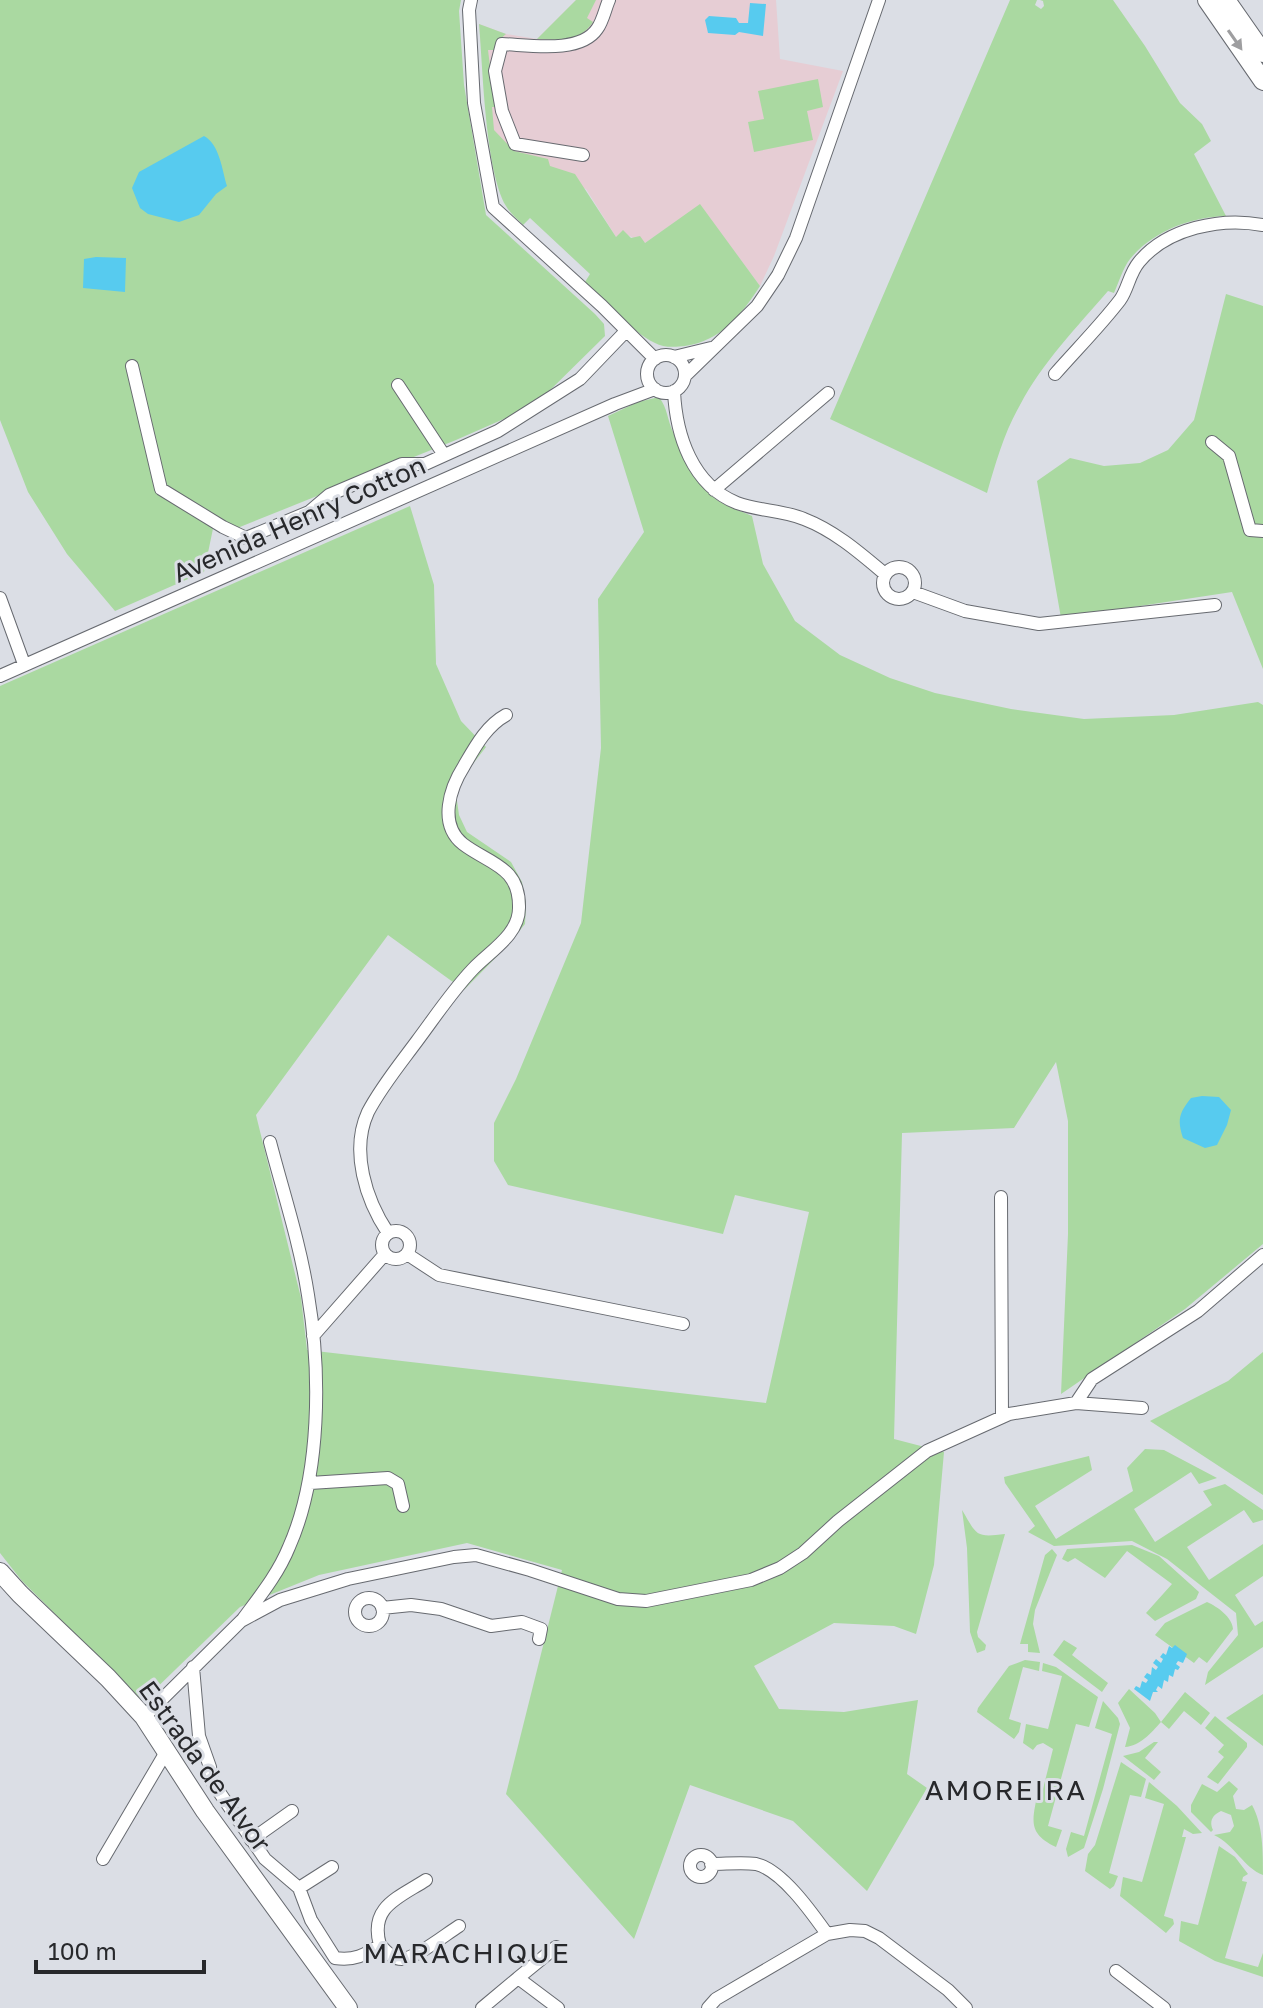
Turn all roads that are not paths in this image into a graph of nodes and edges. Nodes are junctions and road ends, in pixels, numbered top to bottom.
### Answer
1 (471, 0) edge
2 (609, 0) edge
3 (879, 0) edge
4 (1207, 0) edge
5 (1226, 0) edge
6 (1263, 53) edge
7 (1263, 81) edge
8 (583, 155) dead end
9 (1263, 225) edge
10 (626, 331) junction
11 (714, 348) junction
12 (674, 357) junction
13 (655, 359) junction
14 (132, 366) dead end
15 (1055, 374) dead end
16 (648, 376) junction
17 (685, 376) junction
18 (398, 385) dead end
19 (655, 389) junction
20 (674, 391) junction
21 (828, 393) dead end
22 (615, 404) junction
23 (1212, 442) dead end
24 (444, 455) junction
25 (714, 490) junction
26 (1263, 531) edge
27 (885, 574) junction
28 (913, 592) junction
29 (0, 598) edge
30 (1215, 605) dead end
31 (24, 664) junction
32 (0, 676) edge
33 (506, 715) dead end
34 (270, 1142) dead end
35 (1001, 1197) dead end
36 (388, 1233) junction
37 (385, 1254) junction
38 (407, 1254) junction
39 (1263, 1255) edge
40 (683, 1324) dead end
41 (313, 1336) junction
42 (1076, 1403) junction
43 (1142, 1408) dead end
44 (1002, 1417) junction
45 (310, 1483) junction
46 (403, 1506) dead end
47 (0, 1572) edge
48 (348, 1579) junction
49 (364, 1599) junction
50 (382, 1608) junction
51 (241, 1621) junction
52 (539, 1639) dead end
53 (193, 1667) junction
54 (144, 1717) junction
55 (166, 1752) junction
56 (292, 1811) dead end
57 (251, 1840) junction
58 (103, 1859) dead end
59 (711, 1864) dead end
60 (332, 1867) dead end
61 (426, 1880) dead end
62 (299, 1888) junction
63 (459, 1926) dead end
64 (827, 1934) junction
65 (380, 1945) junction
66 (556, 1947) dead end
67 (1116, 1971) dead end
68 (518, 1978) junction
69 (348, 2008) edge
70 (482, 2008) edge
71 (558, 2008) edge
72 (708, 2008) edge
73 (966, 2008) edge
74 (1164, 2008) edge

1 - 10 street
2 - 8 street
3 - 11 street
4 -> 7 street
5 - 6 street
9 - 15 street
10 - 13 street
10 - 24 street
11 - 12 street
11 - 17 street
12 - 13 street
12 - 17 street
13 - 16 street
14 - 24 street
16 - 19 street
16 - 22 street
17 - 20 street
18 - 24 street
19 - 20 street
19 - 22 street
20 - 25 street
21 - 25 street
22 - 31 street, Avenida Henry Cotton
23 - 26 street
25 - 27 street
27 - 28 street
27 - 28 street
28 - 30 street
29 - 31 street
31 - 32 street, Avenida Henry Cotton
33 - 36 street
34 - 41 street
35 - 44 street
36 - 37 street
36 - 38 street
37 - 38 street
37 - 41 street
38 - 40 street
39 - 42 street
41 - 45 street
42 - 43 street
42 - 44 street
44 - 48 street
45 - 46 street
45 - 51 street
47 - 54 street, Estrada de Alvor
48 - 49 street
48 - 51 street
49 - 50 street
49 - 50 street
50 - 52 street
51 - 53 street
53 - 54 street
53 - 57 street
54 - 55 street, Estrada de Alvor
55 - 58 street
55 - 69 street, Estrada de Alvor
56 - 57 street
57 - 62 street
59 - 64 street
60 - 62 street
61 - 65 street
62 - 65 street
63 - 65 street
64 - 72 street
64 - 73 street
66 - 68 street
67 - 74 street
68 - 70 street
68 - 71 street

